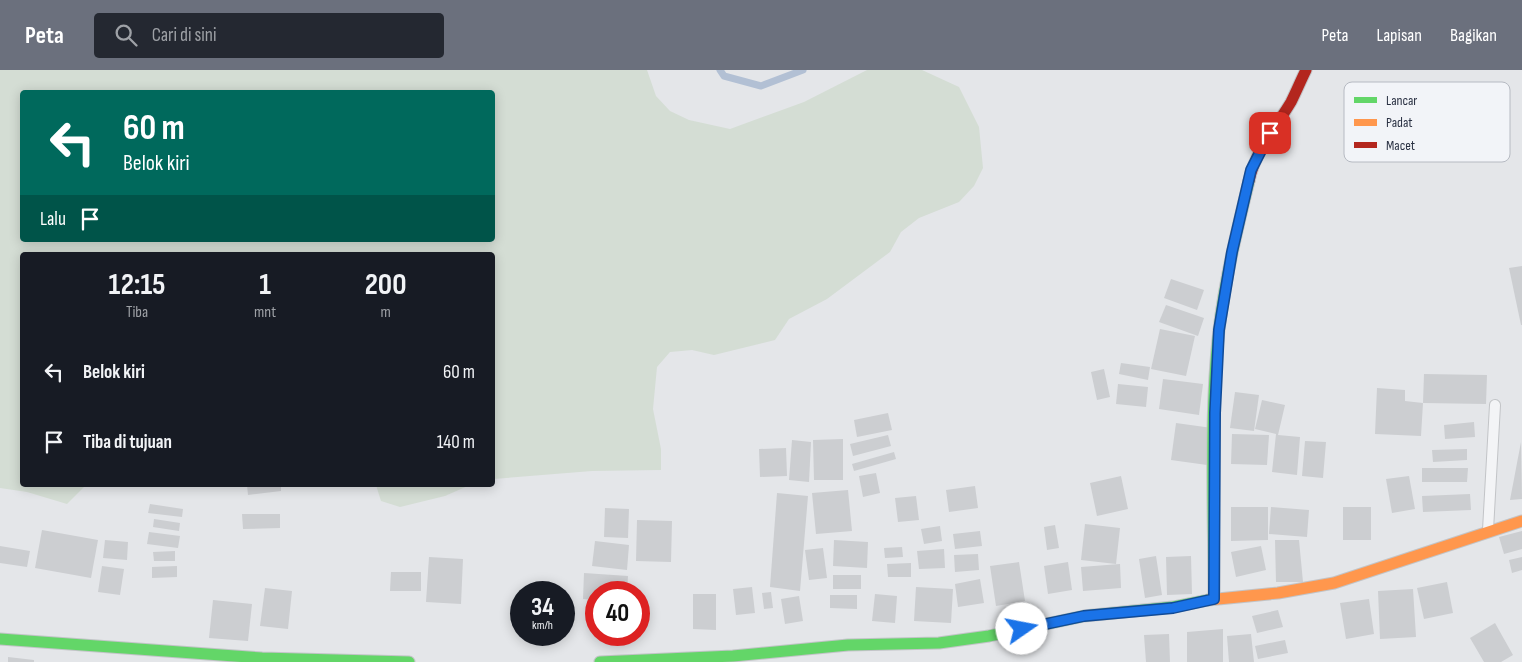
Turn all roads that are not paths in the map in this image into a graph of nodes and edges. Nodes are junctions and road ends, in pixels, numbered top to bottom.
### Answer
1 (1306, 70) edge
2 (1495, 405) dead end
3 (1522, 521) edge
4 (1488, 532) junction
5 (1214, 599) junction
6 (0, 639) edge
7 (409, 662) edge
8 (600, 662) edge

1 - 5 street
2 - 4 lane
3 - 4 street
4 - 5 street
5 - 8 street
6 - 7 street

